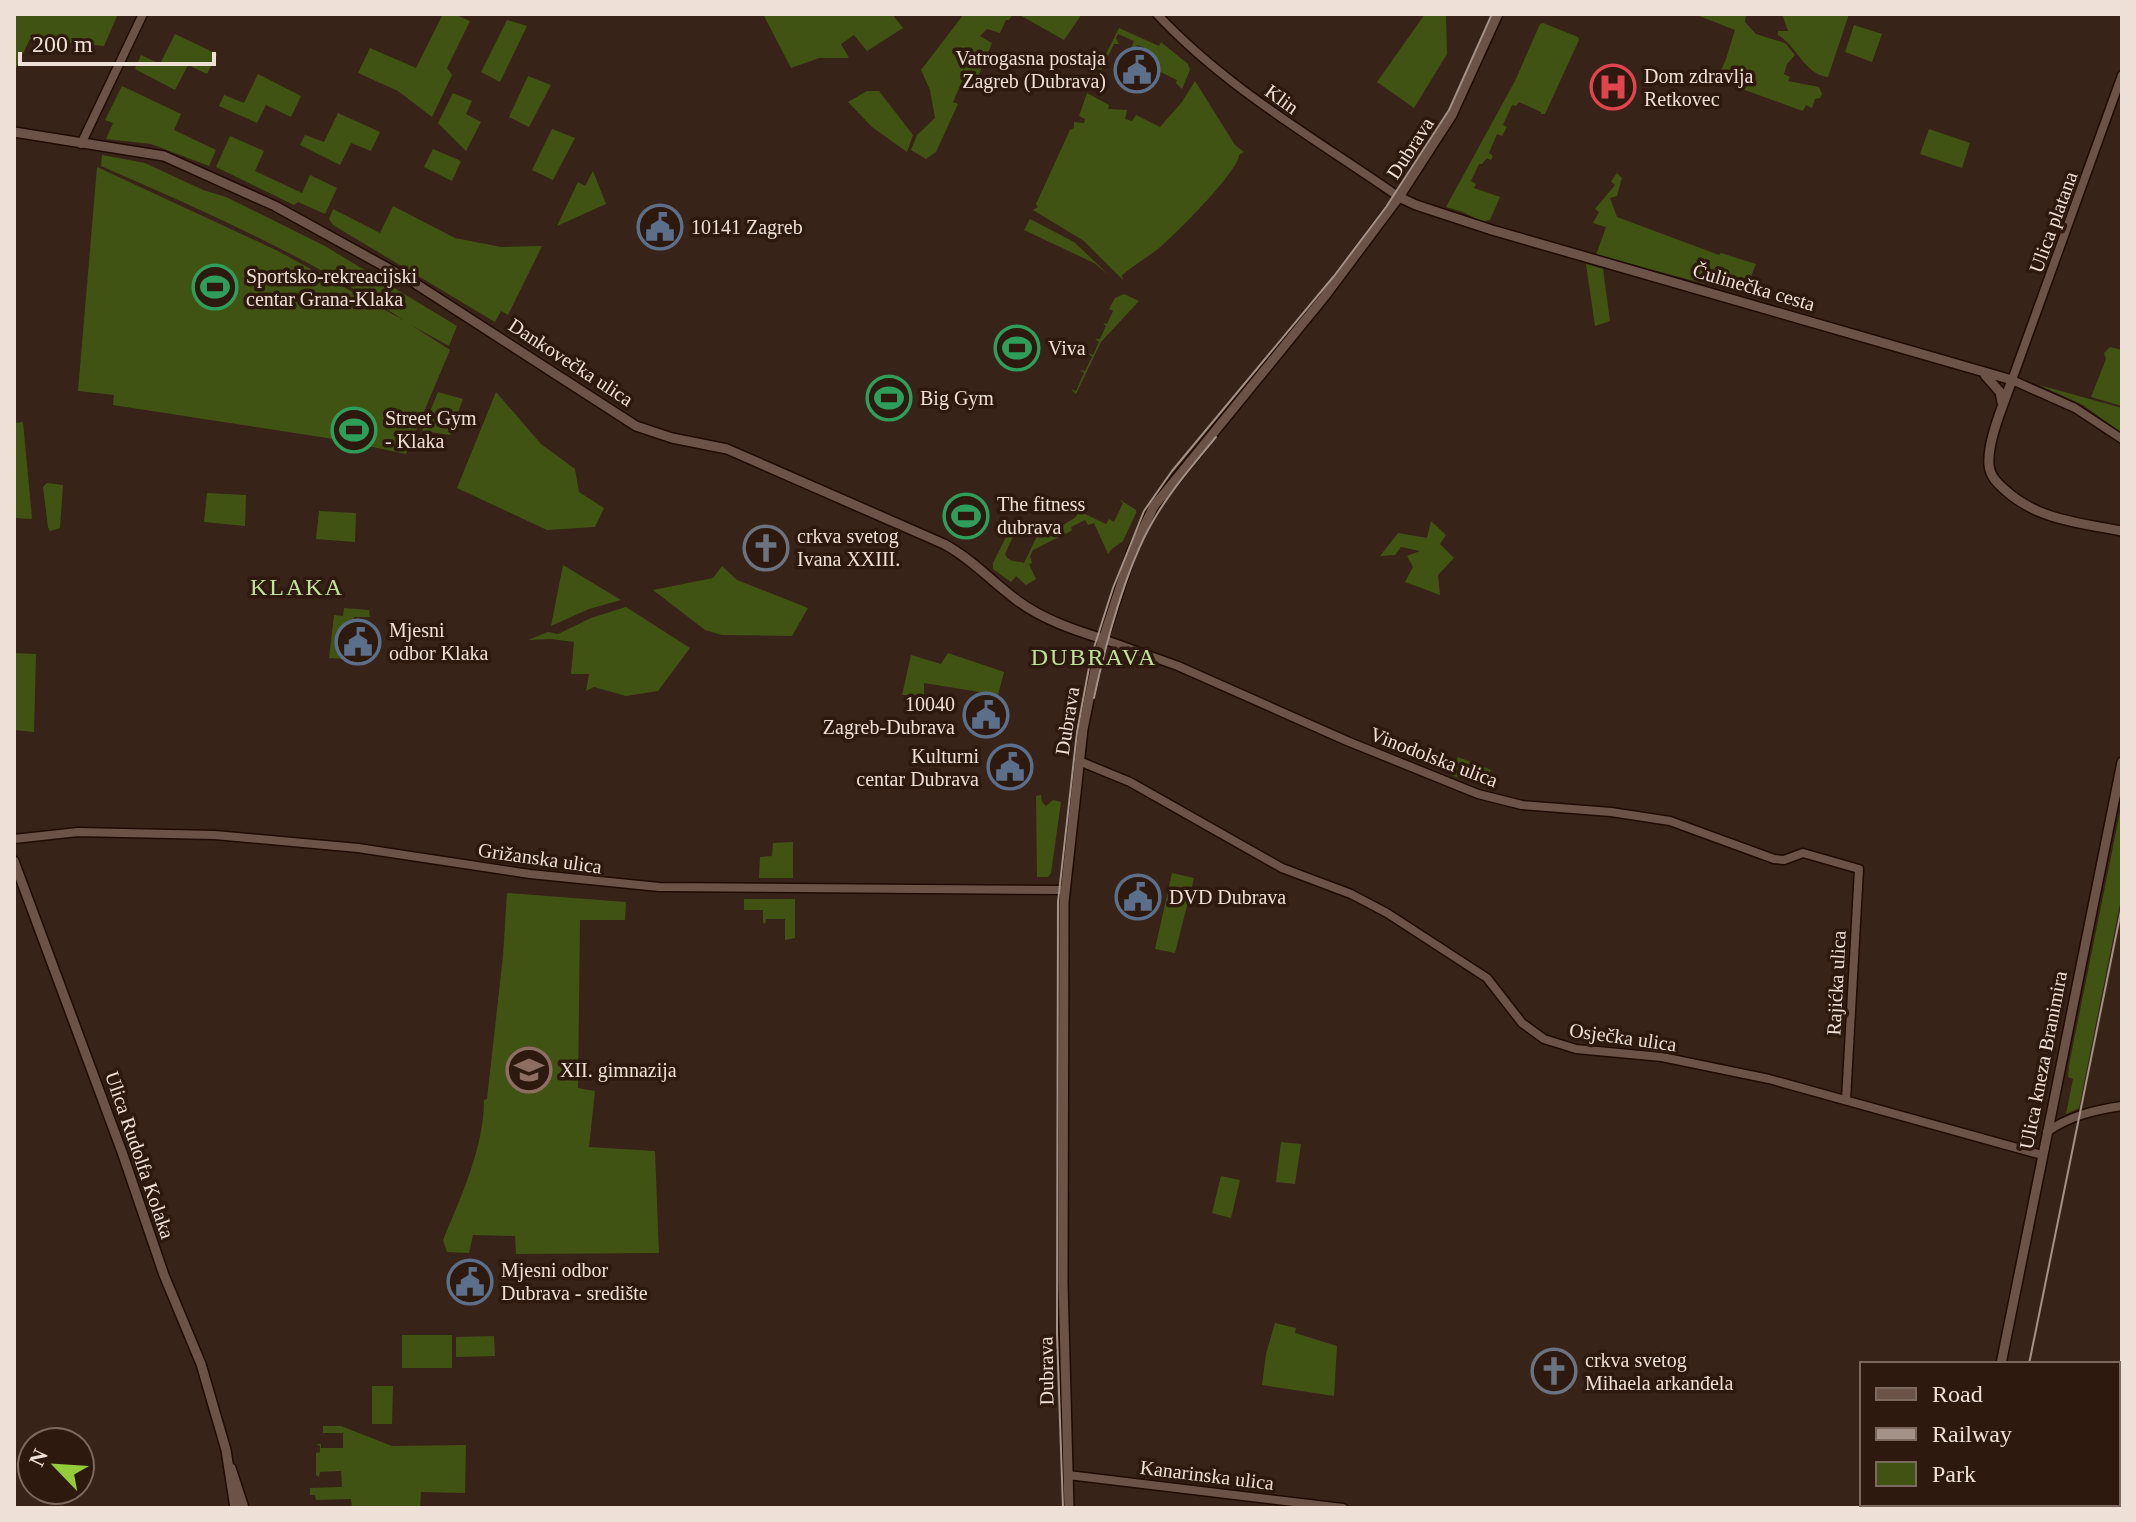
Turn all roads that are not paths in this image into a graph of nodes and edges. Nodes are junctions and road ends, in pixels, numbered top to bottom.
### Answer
1 (143, 14) edge
2 (1157, 14) edge
3 (1498, 15) edge
4 (2122, 75) edge
5 (14, 132) edge
6 (81, 144) junction
7 (1399, 197) junction
8 (1980, 371) junction
9 (2012, 380) junction
10 (2002, 410) junction
11 (2122, 439) edge
12 (2122, 531) edge
13 (1103, 639) junction
14 (1079, 761) junction
15 (2122, 762) edge
16 (14, 839) edge
17 (14, 861) edge
18 (1859, 869) joint
19 (1064, 890) junction
20 (1846, 1100) junction
21 (2122, 1106) edge
22 (2047, 1132) junction
23 (2042, 1155) junction
24 (2001, 1362) edge
25 (228, 1462) junction
26 (1068, 1475) junction
27 (235, 1508) edge
28 (244, 1508) edge
29 (1069, 1508) edge
30 (1343, 1508) edge

1 - 6 street
2 - 7 street, Klin
3 - 7 main road, Dubrava
4 - 9 street, Ulica platana
5 - 6 main road, Dankovečka ulica
6 - 13 main road, Dankovečka ulica
7 - 8 main road, Čulinečka cesta
7 - 13 main road, Dubrava
8 - 9 main road, Čulinečka cesta
8 - 10 main road
9 - 10 main road
9 - 11 street
10 - 12 main road
13 - 14 main road, Dubrava
13 - 18 street, Vinodolska ulica
14 - 19 main road, Dubrava
14 - 20 street, Osječka ulica
15 - 22 main road, Ulica kneza Branimira
16 - 19 street, Grižanska ulica
17 - 25 main road, Ulica Rudolfa Kolaka
18 - 20 street, Rajićka ulica
19 - 26 main road, Dubrava
20 - 23 street, Osječka ulica
21 - 22 street
22 - 23 main road, Ulica kneza Branimira
23 - 24 main road, Ulica kneza Branimira
25 - 27 main road, Ulica Rudolfa Kolaka
25 - 28 main road, Ulica Rudolfa Kolaka
26 - 29 main road, Dubrava
26 - 30 street, Kanarinska ulica

